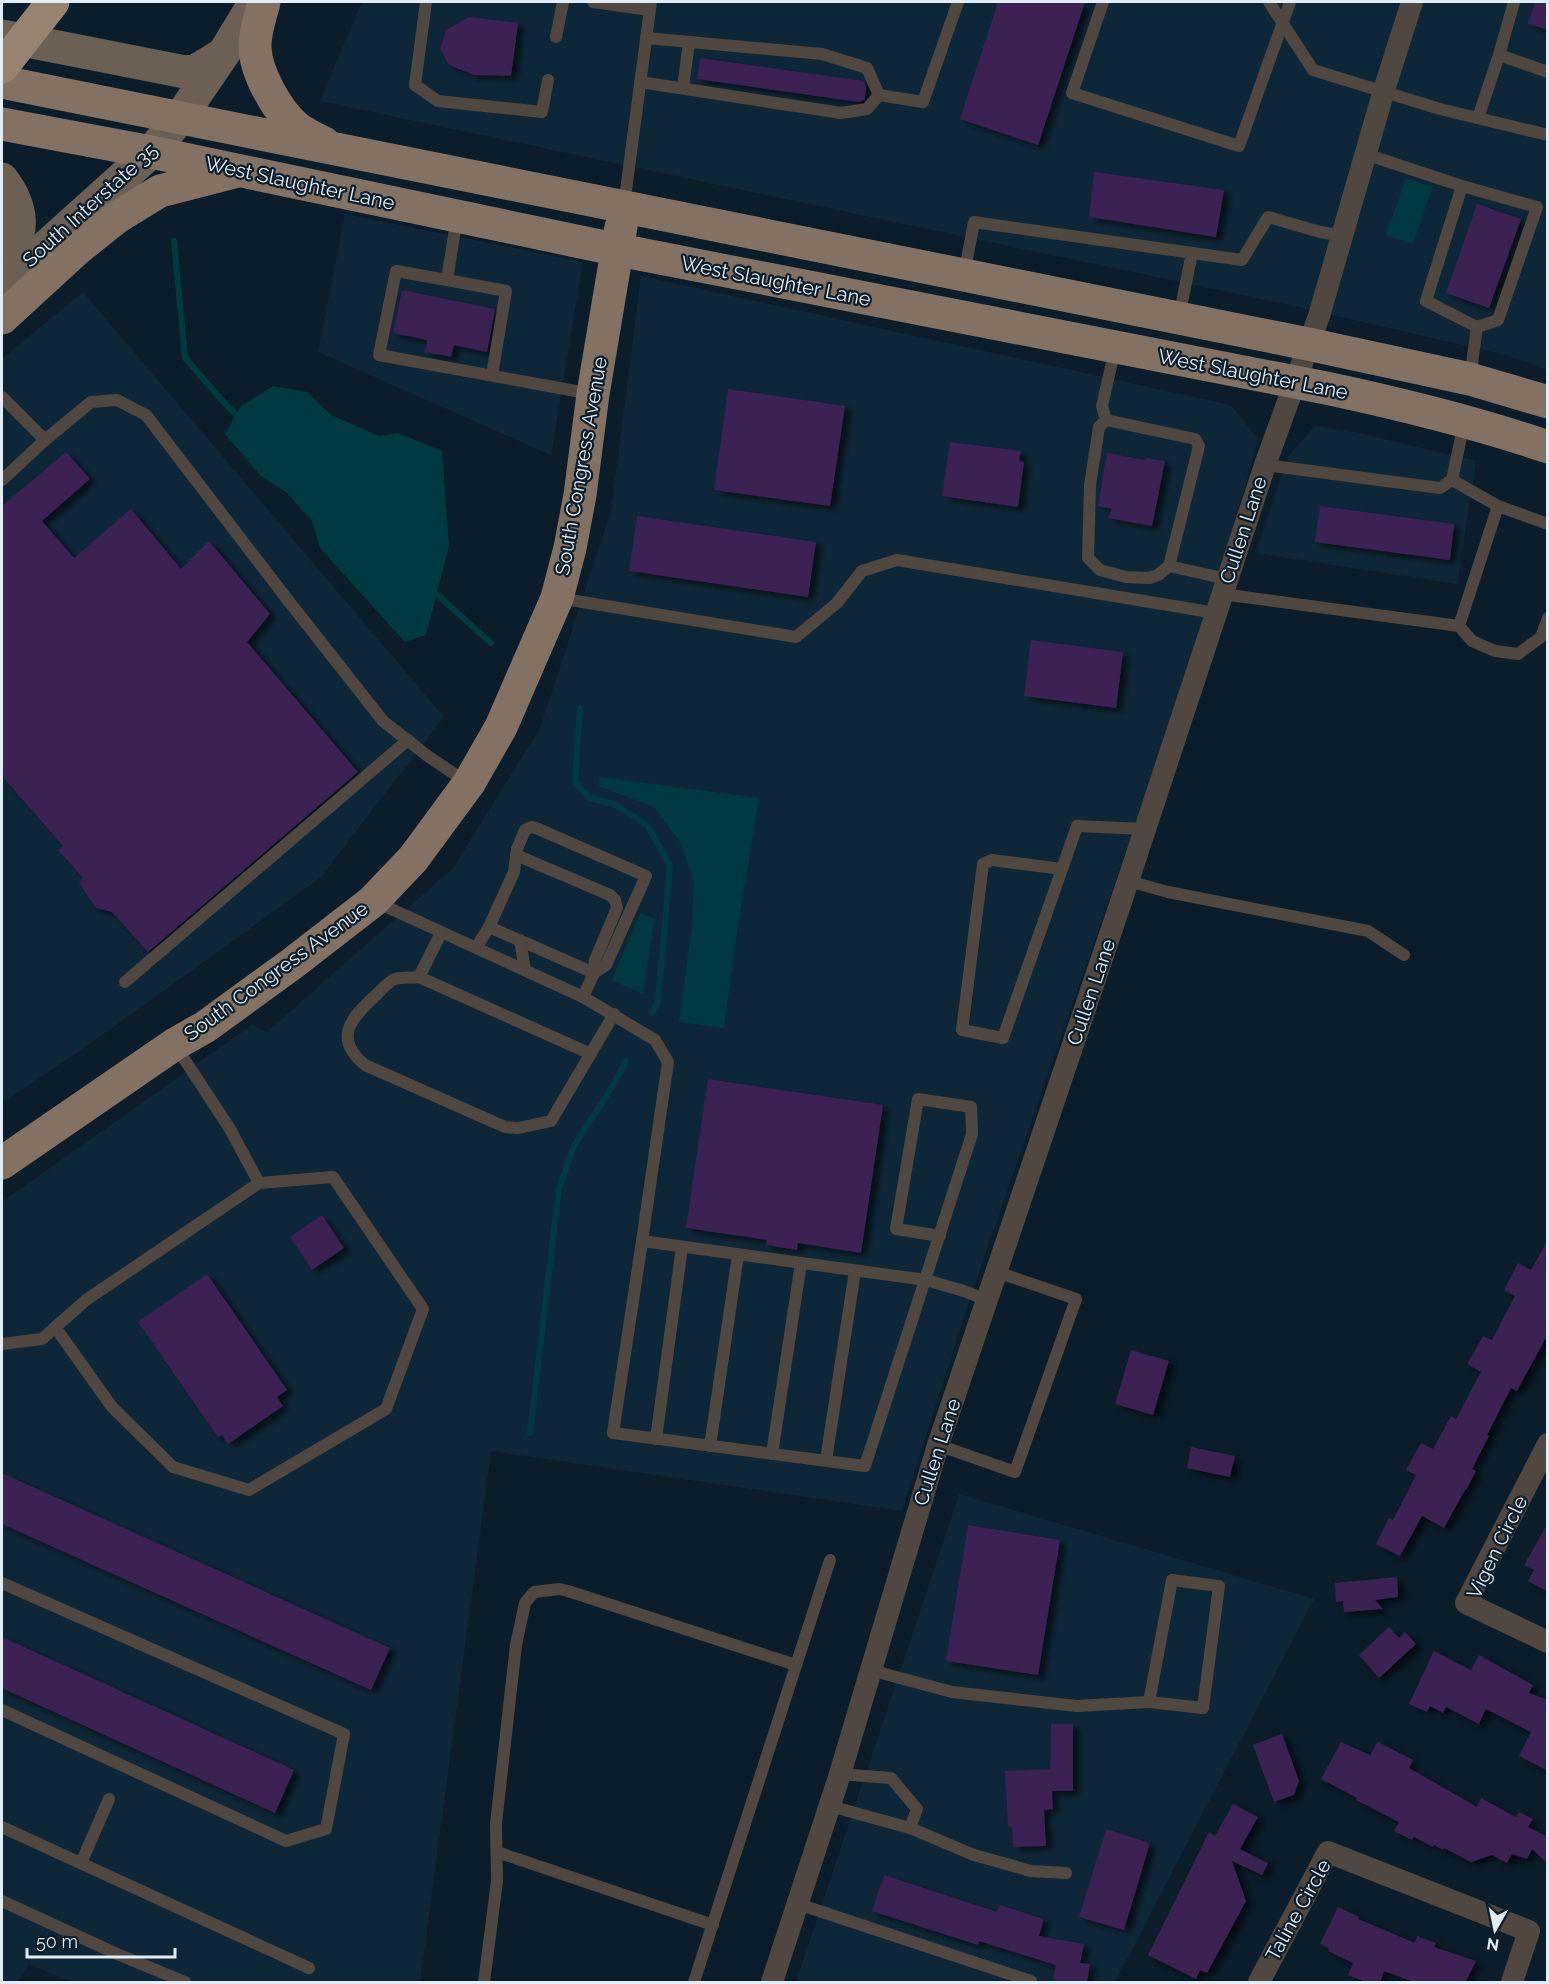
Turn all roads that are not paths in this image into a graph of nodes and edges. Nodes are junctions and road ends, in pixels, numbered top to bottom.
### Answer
1 (53, 2) edge
2 (255, 2) edge
3 (264, 2) edge
4 (426, 2) edge
5 (563, 2) edge
6 (593, 2) edge
7 (958, 2) edge
8 (1103, 2) edge
9 (1269, 2) edge
10 (1290, 2) edge
11 (1412, 2) edge
12 (1514, 2) edge
13 (650, 6) edge
14 (1283, 24) junction
15 (2, 36) edge
16 (556, 37) dead end
17 (646, 38) junction
18 (689, 42) junction
19 (224, 53) junction
20 (1499, 56) junction
21 (2, 67) edge
22 (1548, 72) edge
23 (548, 80) dead end
24 (2, 82) edge
25 (640, 82) junction
26 (683, 88) junction
27 (1384, 90) junction
28 (879, 95) junction
29 (1478, 118) junction
30 (179, 119) junction
31 (2, 124) edge
32 (1548, 135) edge
33 (336, 150) junction
34 (152, 152) junction
35 (1365, 154) junction
36 (238, 170) junction
37 (2, 179) edge
38 (1462, 186) junction
39 (624, 206) junction
40 (457, 216) junction
41 (1343, 236) junction
42 (619, 250) junction
43 (1192, 253) junction
44 (2, 260) edge
45 (964, 275) junction
46 (447, 279) junction
47 (2, 286) edge
48 (2, 318) edge
49 (1179, 318) junction
50 (1478, 327) junction
51 (1308, 344) junction
52 (1115, 347) junction
53 (492, 375) junction
54 (1470, 379) junction
55 (1294, 382) junction
56 (593, 394) junction
57 (2, 397) edge
58 (1548, 402) edge
59 (1106, 420) junction
60 (1464, 421) junction
61 (45, 440) junction
62 (1548, 447) edge
63 (1265, 465) junction
64 (2, 480) edge
65 (1452, 480) junction
66 (1498, 506) junction
67 (1548, 524) edge
68 (1168, 566) junction
69 (1222, 595) junction
70 (557, 598) junction
71 (1548, 618) edge
72 (1459, 626) junction
73 (408, 740) junction
74 (469, 783) junction
75 (1144, 829) junction
76 (516, 855) junction
77 (1062, 869) junction
78 (1128, 881) junction
79 (373, 901) junction
80 (489, 927) junction
81 (441, 933) junction
82 (520, 940) junction
83 (476, 948) junction
84 (1404, 955) dead end
85 (525, 970) junction
86 (594, 973) junction
87 (419, 977) junction
88 (125, 982) dead end
89 (583, 997) junction
90 (614, 1014) junction
91 (175, 1044) junction
92 (591, 1054) junction
93 (2, 1163) edge
94 (259, 1183) junction
95 (940, 1236) junction
96 (642, 1241) junction
97 (682, 1247) junction
98 (738, 1255) junction
99 (801, 1263) junction
100 (855, 1271) junction
101 (997, 1272) junction
102 (926, 1280) junction
103 (987, 1300) junction
104 (55, 1327) junction
105 (2, 1344) edge
106 (656, 1439) junction
107 (1548, 1444) edge
108 (938, 1445) junction
109 (710, 1446) junction
110 (772, 1454) junction
111 (826, 1460) junction
112 (830, 1560) dead end
113 (2, 1583) edge
114 (1548, 1642) edge
115 (796, 1665) junction
116 (870, 1670) junction
117 (1149, 1702) junction
118 (2, 1710) edge
119 (840, 1774) junction
120 (109, 1799) dead end
121 (830, 1806) junction
122 (2, 1827) edge
123 (910, 1827) junction
124 (496, 1852) junction
125 (81, 1863) junction
126 (1066, 1873) dead end
127 (2, 1901) edge
128 (798, 1904) junction
129 (713, 1925) junction
130 (309, 1968) dead end
131 (1031, 1981) dead end
132 (185, 1983) edge
133 (484, 1983) edge
134 (694, 1983) edge
135 (772, 1983) edge
136 (1259, 1983) edge
137 (1512, 1983) edge

1 - 21 highway
2 - 19 main road, South Interstate 35
3 - 33 main road
4 - 23 lane
5 - 16 lane
6 - 13 lane
7 - 28 lane
8 - 14 lane
9 - 14 lane
10 - 14 lane
11 - 27 street, Cullen Lane
12 - 20 lane
13 - 17 lane
14 - 27 lane
15 - 19 main road
17 - 18 lane
17 - 25 lane
18 - 26 lane
18 - 28 lane
19 - 30 main road, South Interstate 35
20 - 22 lane
20 - 29 lane
24 - 30 main road, West Slaughter Lane
25 - 26 lane
25 - 39 lane
26 - 28 lane
27 - 29 lane
27 - 35 street, Cullen Lane
29 - 32 lane
30 - 33 main road, West Slaughter Lane
30 - 34 main road, South Interstate 35
31 - 34 main road, West Slaughter Lane
33 - 39 main road, West Slaughter Lane
34 - 36 main road, West Slaughter Lane
34 - 47 main road, South Interstate 35
35 - 38 lane
35 - 41 street, Cullen Lane
36 - 40 main road, West Slaughter Lane
36 - 48 main road
37 - 44 main road
38 - 50 lane
38 - 50 lane
39 - 42 main road, South Congress Avenue
39 - 45 main road, West Slaughter Lane
40 - 42 main road, West Slaughter Lane
40 - 46 lane
41 - 43 lane
41 - 51 street, Cullen Lane
42 - 52 main road, West Slaughter Lane
42 - 56 main road, South Congress Avenue
43 - 45 lane
43 - 49 lane
45 - 49 main road, West Slaughter Lane
46 - 53 lane
46 - 53 lane
49 - 51 main road, West Slaughter Lane
50 - 54 lane
51 - 54 main road, West Slaughter Lane
51 - 55 street, Cullen Lane
52 - 55 main road, West Slaughter Lane
52 - 59 lane
53 - 56 lane
54 - 58 main road, West Slaughter Lane
55 - 60 main road, West Slaughter Lane
55 - 63 street, Cullen Lane
56 - 70 main road, South Congress Avenue
57 - 61 lane
59 - 68 lane
59 - 68 lane
60 - 62 main road, West Slaughter Lane
60 - 65 lane
61 - 64 lane
61 - 73 lane
63 - 65 lane
63 - 69 street, Cullen Lane
65 - 66 lane
66 - 67 lane
66 - 72 lane
68 - 69 lane
69 - 70 lane
69 - 72 lane
69 - 75 street, Cullen Lane
70 - 74 main road, South Congress Avenue
71 - 72 lane
73 - 74 lane
73 - 88 lane
74 - 79 main road, South Congress Avenue
75 - 77 lane
75 - 78 street, Cullen Lane
76 - 80 lane
76 - 86 lane
76 - 86 lane
77 - 77 lane
78 - 84 lane
78 - 101 street, Cullen Lane
79 - 81 lane
79 - 91 main road, South Congress Avenue
80 - 82 lane
80 - 83 lane
81 - 83 lane
81 - 87 lane
82 - 85 lane
82 - 86 lane
83 - 85 lane
85 - 89 lane
86 - 89 lane
87 - 92 lane
87 - 92 lane
89 - 90 lane
90 - 92 lane
90 - 96 lane
91 - 93 main road, South Congress Avenue
91 - 94 lane
94 - 104 lane
94 - 104 lane
95 - 95 lane
95 - 102 lane
96 - 97 lane
96 - 106 lane
97 - 98 lane
97 - 106 lane
98 - 99 lane
98 - 109 lane
99 - 100 lane
99 - 110 lane
100 - 102 lane
100 - 111 lane
101 - 103 street, Cullen Lane
101 - 108 lane
102 - 103 lane
102 - 111 lane
103 - 108 street, Cullen Lane
104 - 105 lane
106 - 109 lane
107 - 114 street, Vigen Circle
108 - 116 street, Cullen Lane
109 - 110 lane
110 - 111 lane
112 - 115 lane
113 - 118 lane
115 - 124 lane
115 - 129 lane
116 - 117 lane
116 - 119 street, Cullen Lane
117 - 117 lane
119 - 121 street, Cullen Lane
119 - 123 lane
120 - 125 lane
121 - 123 lane
121 - 128 street, Cullen Lane
122 - 125 lane
123 - 126 lane
124 - 129 lane
124 - 133 lane
125 - 130 lane
127 - 132 lane
128 - 131 lane
128 - 135 street, Cullen Lane
129 - 134 lane
136 - 137 street, Taline Circle

